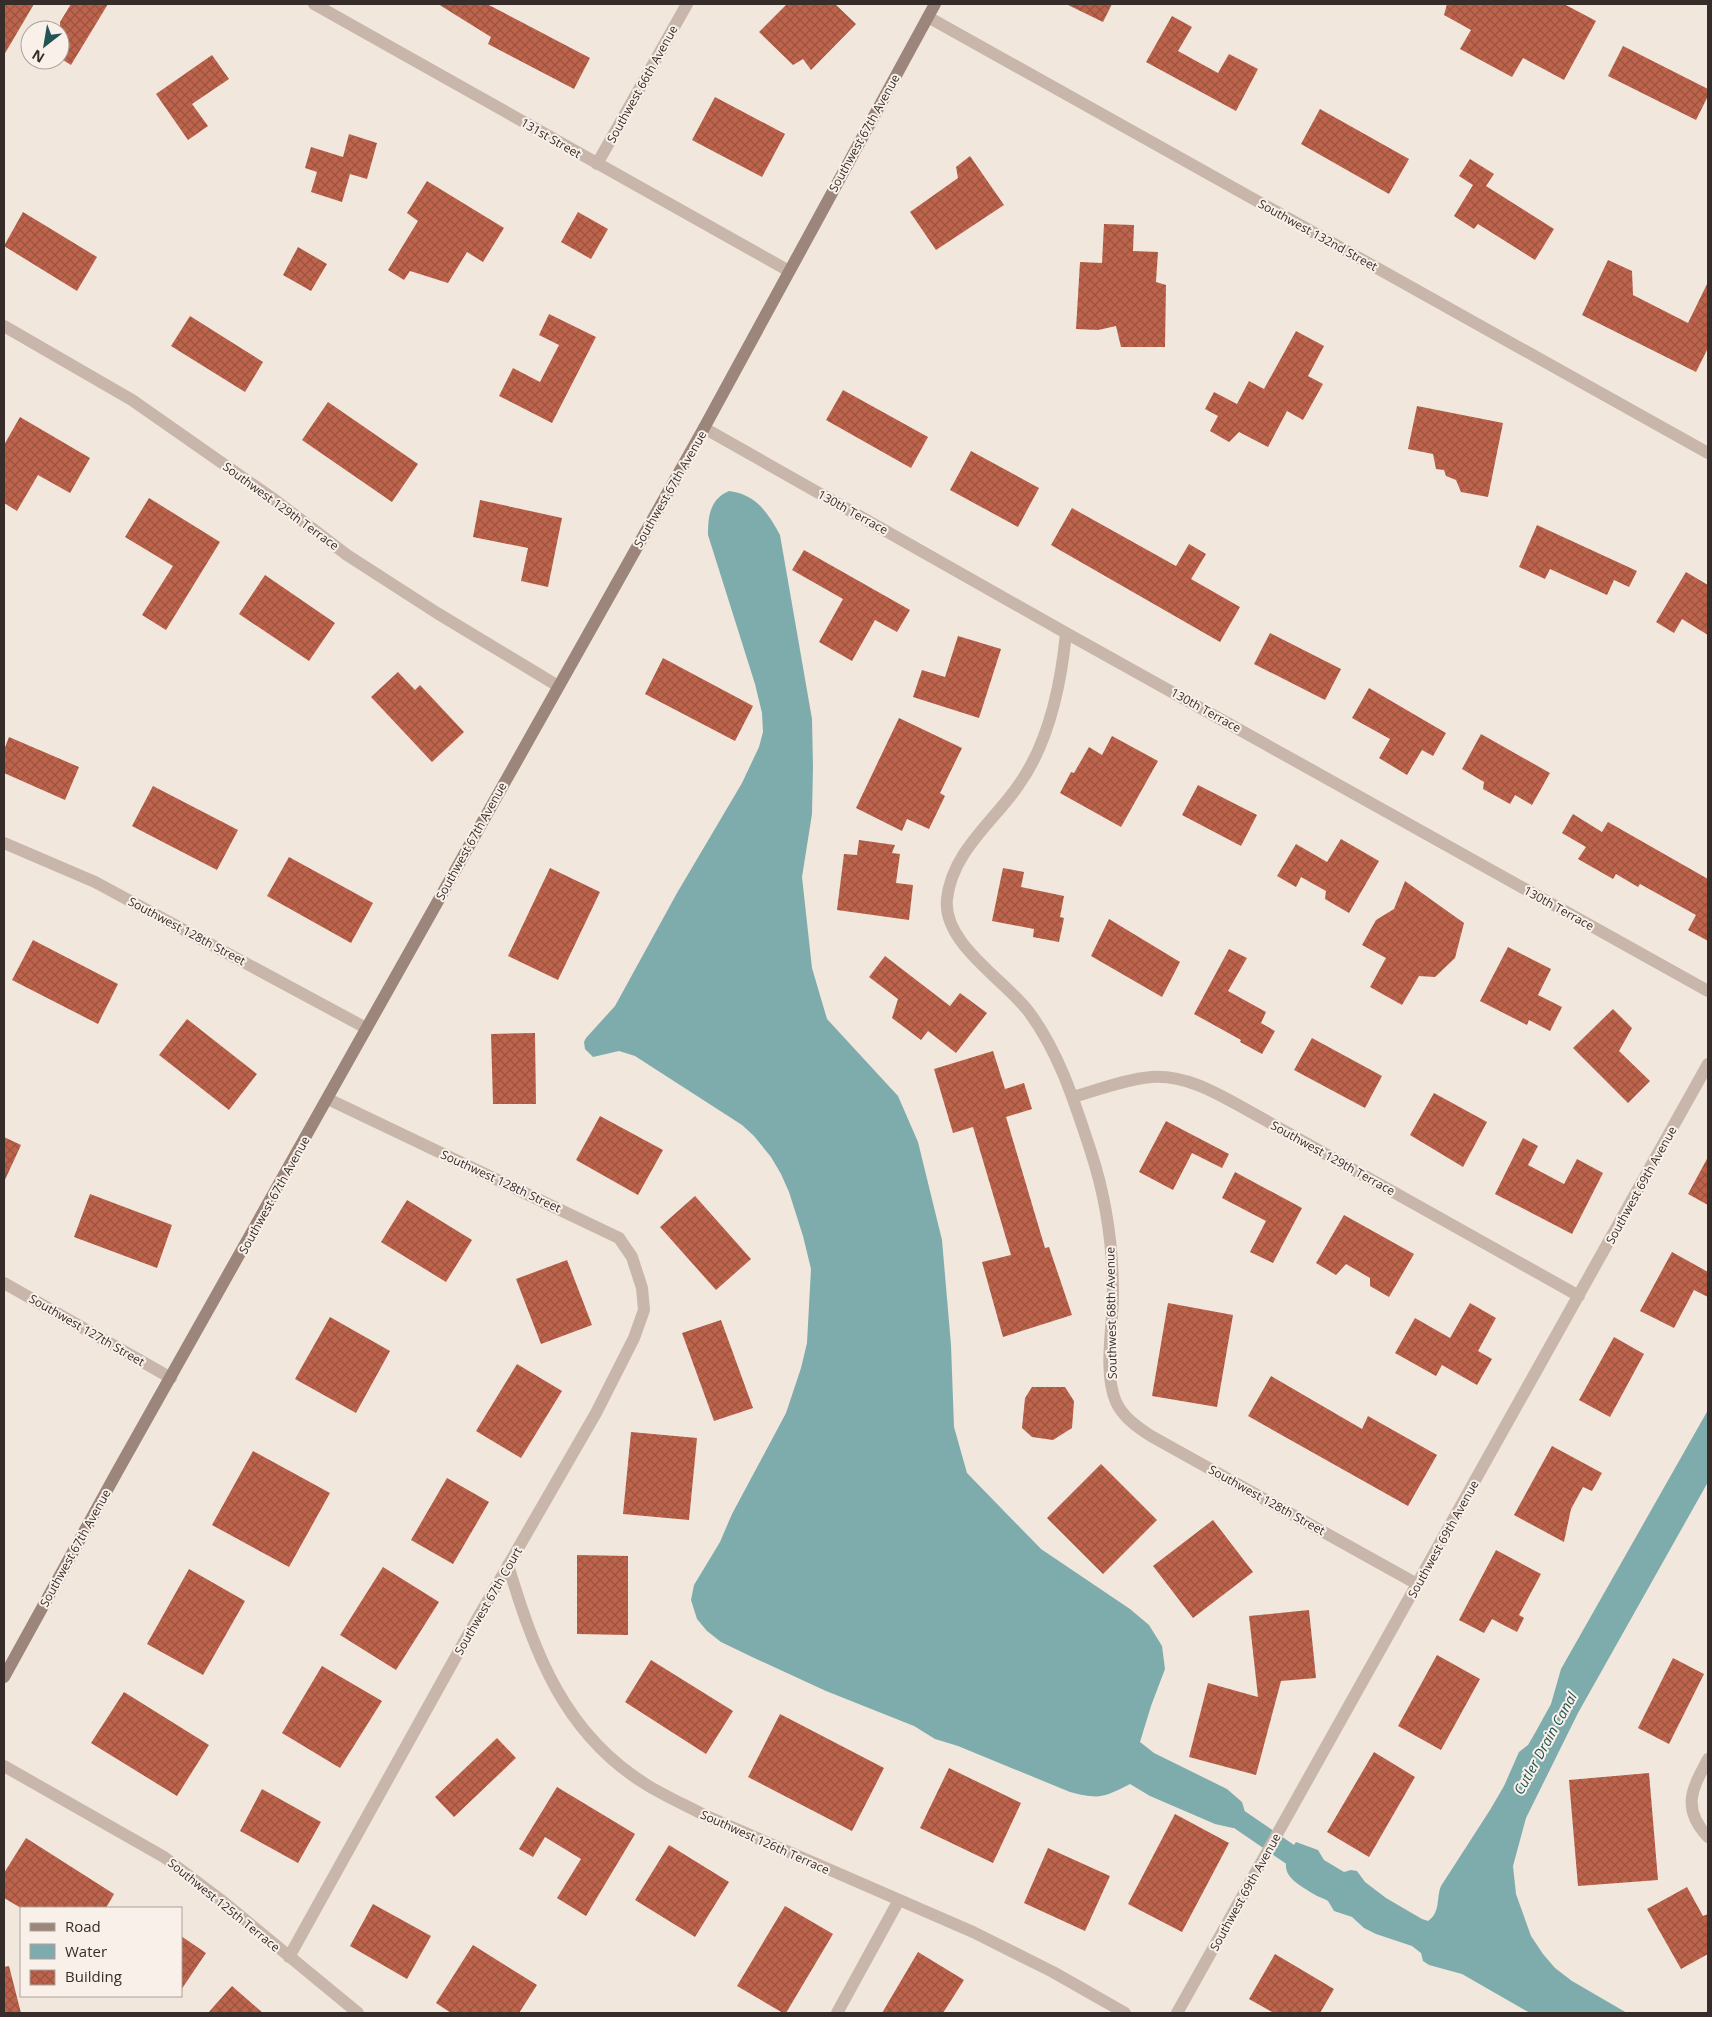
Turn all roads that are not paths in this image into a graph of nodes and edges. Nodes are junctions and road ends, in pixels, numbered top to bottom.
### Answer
1 (314, 4) edge
2 (687, 4) edge
3 (935, 4) edge
4 (928, 17) junction
5 (597, 164) junction
6 (789, 271) junction
7 (4, 326) edge
8 (704, 428) junction
9 (1708, 453) edge
10 (1066, 633) junction
11 (558, 686) junction
12 (4, 842) edge
13 (1708, 991) edge
14 (366, 1028) junction
15 (1708, 1064) edge
16 (1073, 1097) junction
17 (328, 1099) junction
18 (619, 1238) joint
19 (4, 1283) edge
20 (1579, 1296) junction
21 (171, 1378) junction
22 (1121, 1410) joint
23 (508, 1565) junction
24 (1418, 1584) junction
25 (4, 1677) edge
26 (1708, 1759) edge
27 (4, 1766) edge
28 (1708, 1837) edge
29 (899, 1900) junction
30 (288, 1957) junction
31 (358, 2013) edge
32 (838, 2013) edge
33 (1125, 2013) edge
34 (1177, 2013) edge

1 - 5 street, 131st Street
2 - 5 street, Southwest 66th Avenue
3 - 4 main road, Southwest 67th Avenue
4 - 6 main road, Southwest 67th Avenue
4 - 9 street, Southwest 132nd Street
5 - 6 street, 131st Street
6 - 8 main road, Southwest 67th Avenue
7 - 11 street, Southwest 129th Terrace
8 - 10 street, 130th Terrace
8 - 11 main road, Southwest 67th Avenue
10 - 13 street, 130th Terrace
10 - 16 street, Southwest 68th Avenue
11 - 14 main road, Southwest 67th Avenue
12 - 14 street, Southwest 128th Street
14 - 17 main road, Southwest 67th Avenue
15 - 20 street, Southwest 69th Avenue
16 - 20 street, Southwest 129th Terrace
16 - 22 street, Southwest 68th Avenue
17 - 18 street, Southwest 128th Street
17 - 21 main road, Southwest 67th Avenue
18 - 23 street, Southwest 67th Court
19 - 21 street, Southwest 127th Street
20 - 24 street, Southwest 69th Avenue
21 - 25 main road, Southwest 67th Avenue
22 - 24 street, Southwest 128th Street
23 - 29 street, Southwest 126th Terrace
23 - 30 street, Southwest 67th Court
24 - 34 street, Southwest 69th Avenue
26 - 28 street
27 - 30 street, Southwest 125th Terrace
29 - 32 street
29 - 33 street, Southwest 126th Terrace
30 - 31 street, Southwest 125th Terrace

